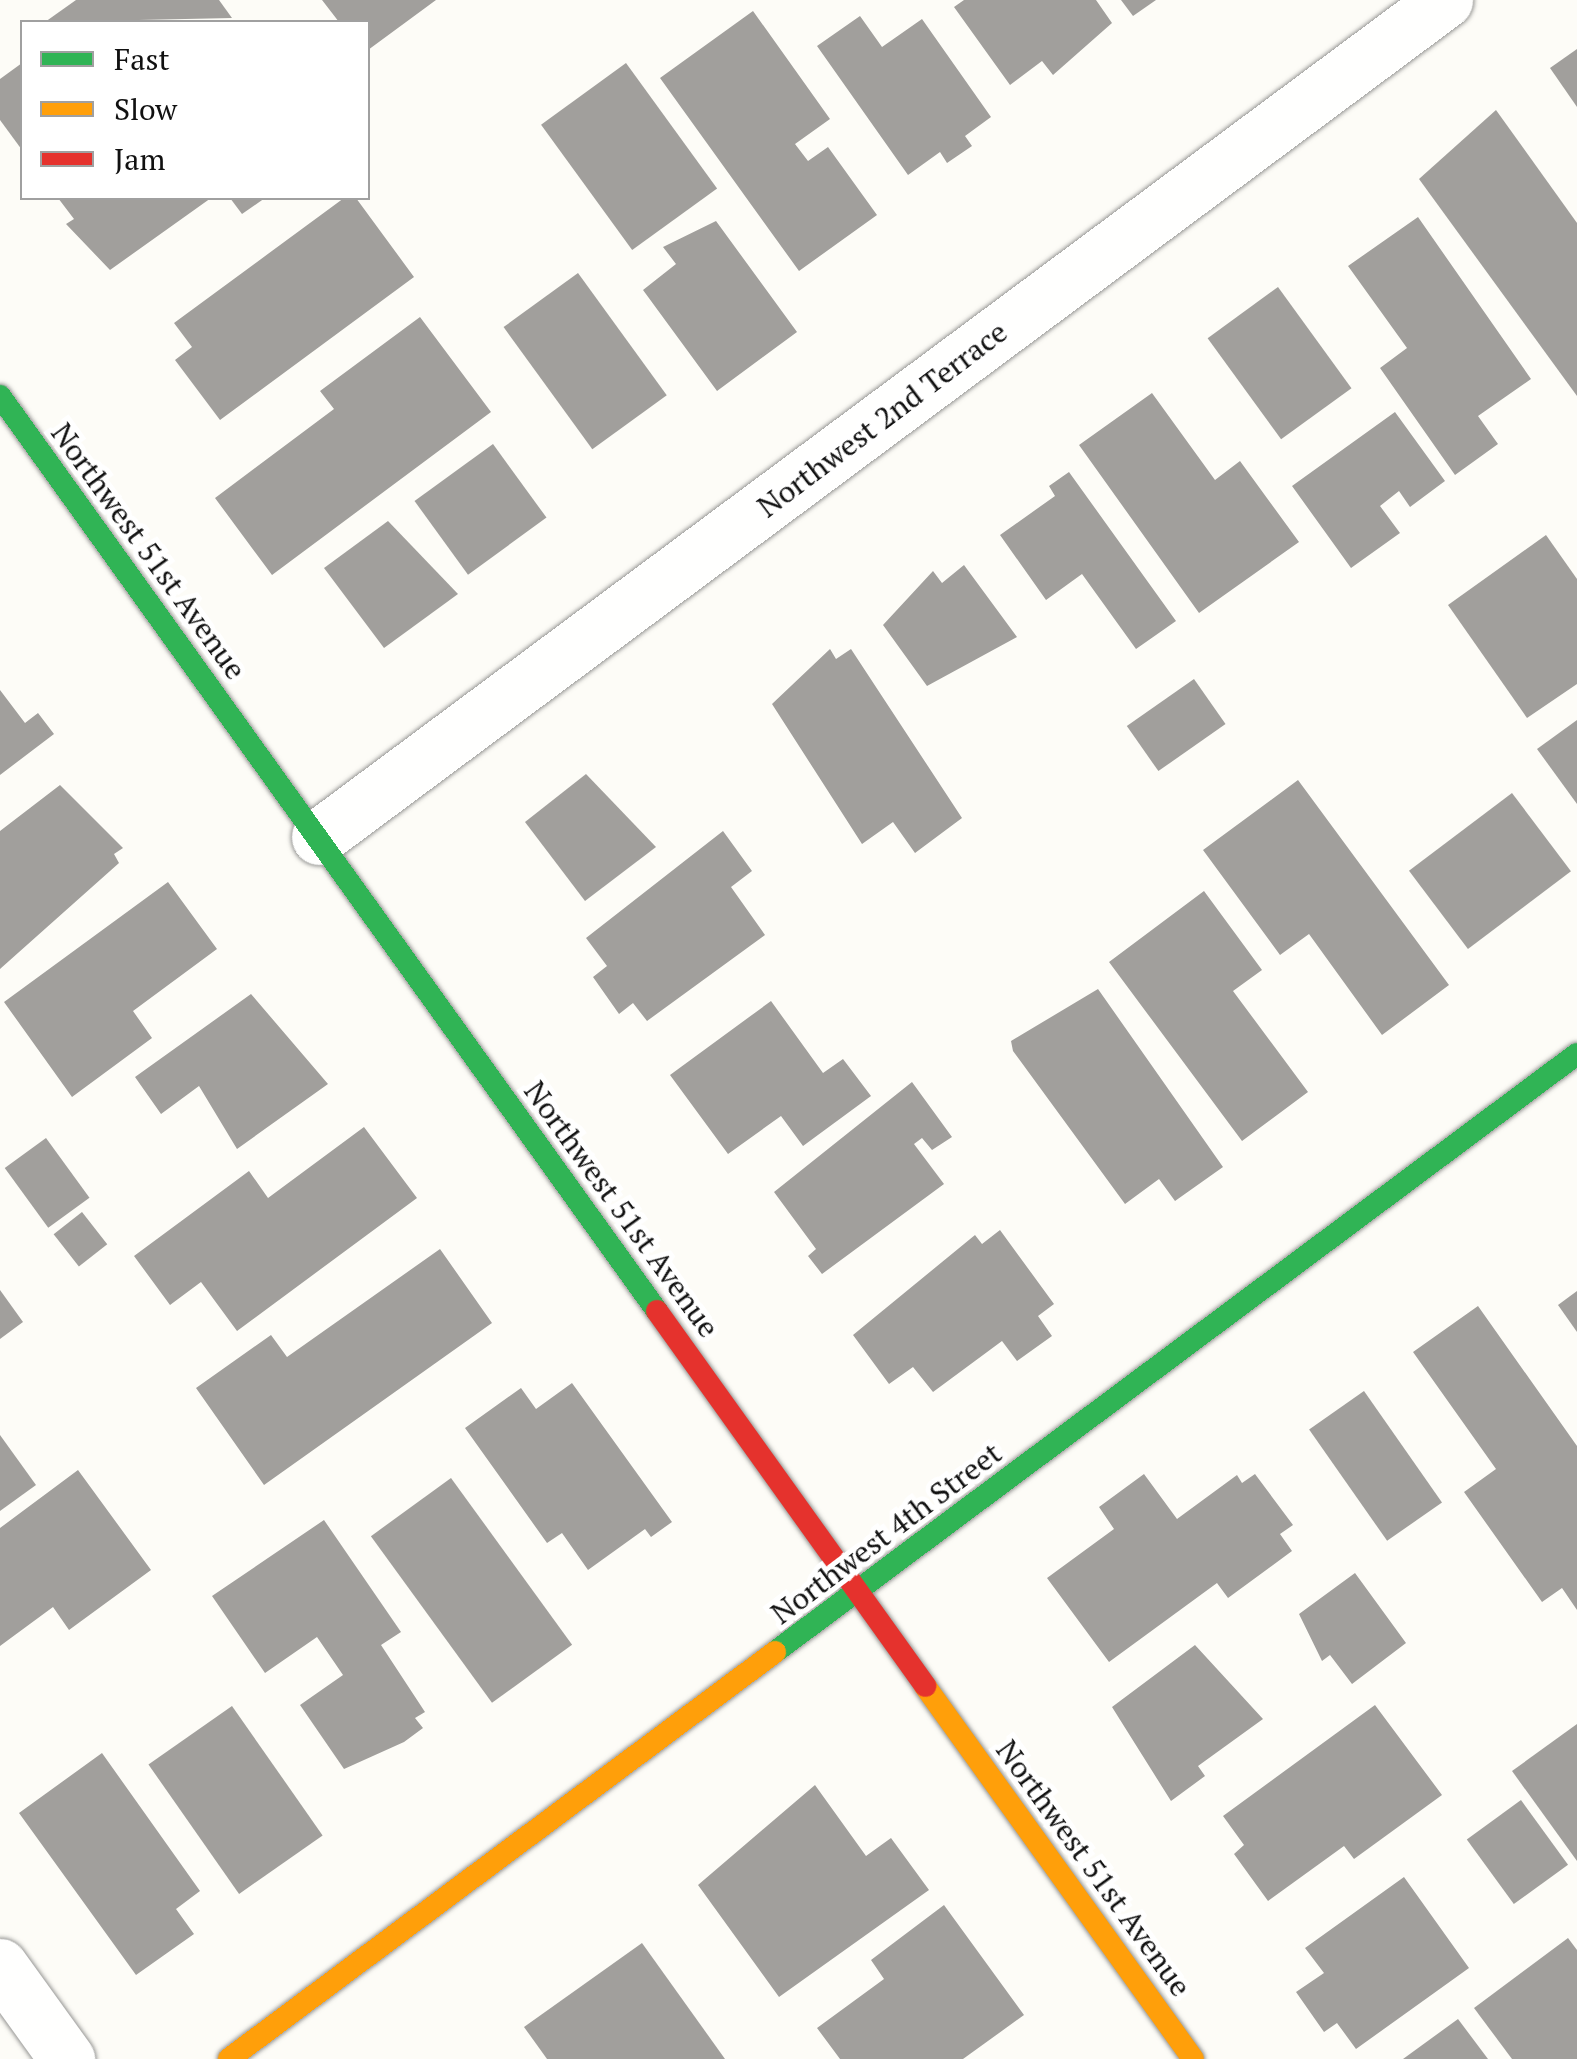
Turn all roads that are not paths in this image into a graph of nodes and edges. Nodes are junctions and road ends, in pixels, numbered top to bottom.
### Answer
1 (1445, 0) edge
2 (0, 396) edge
3 (319, 837) junction
4 (1577, 1054) edge
5 (859, 1591) junction
6 (0, 1966) edge
7 (66, 2059) edge
8 (230, 2059) edge
9 (1193, 2059) edge

1 - 3 street, Northwest 2nd Terrace
2 - 3 street, Northwest 51st Avenue
3 - 5 street, Northwest 51st Avenue
4 - 5 street, Northwest 4th Street
5 - 8 street, Northwest 4th Street
5 - 9 street, Northwest 51st Avenue
6 - 7 street

